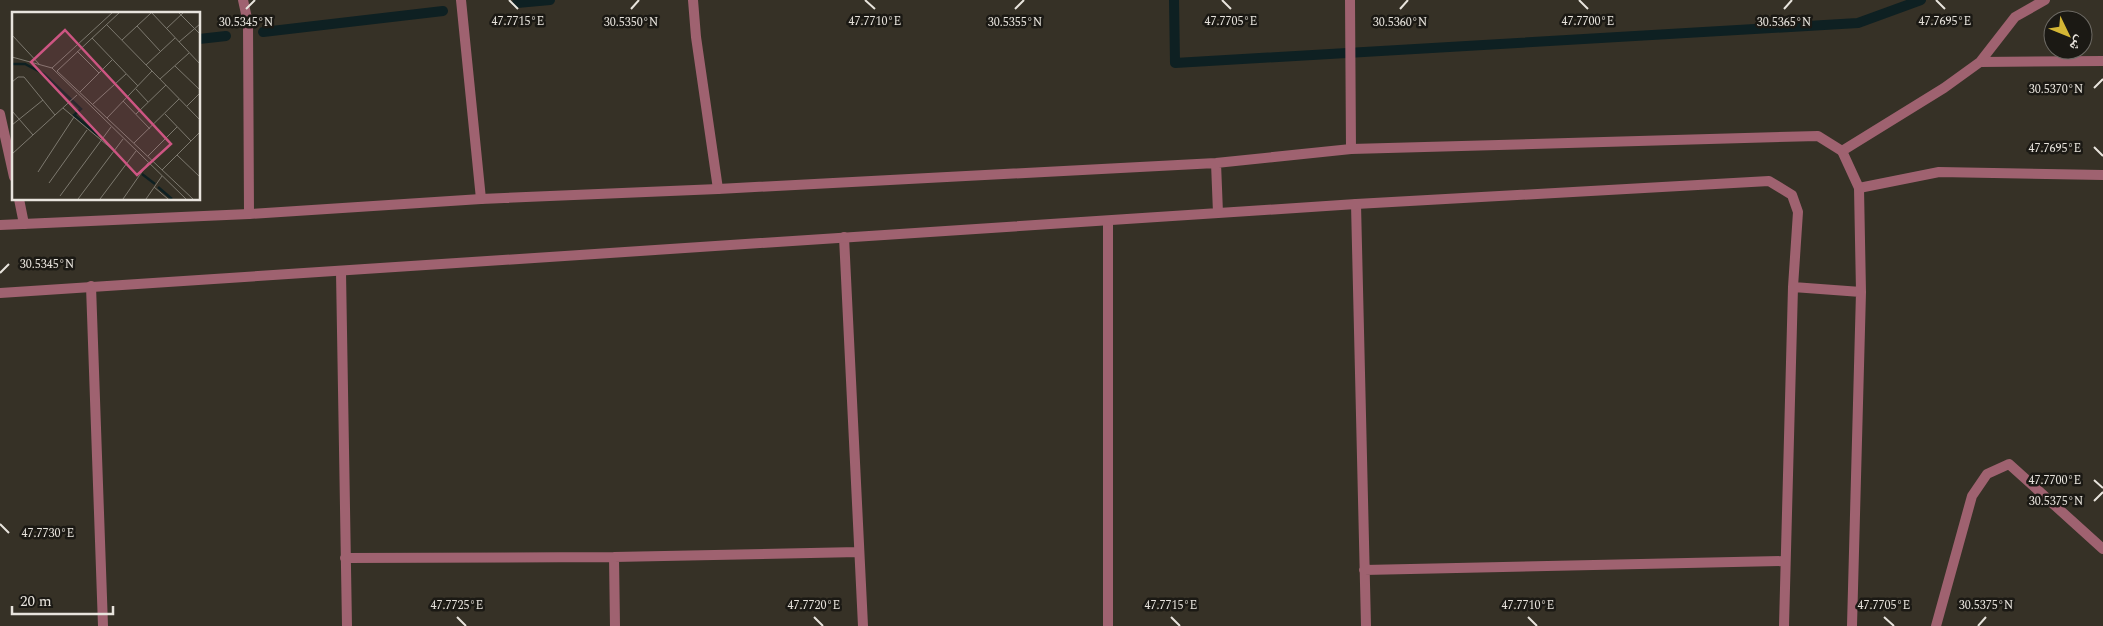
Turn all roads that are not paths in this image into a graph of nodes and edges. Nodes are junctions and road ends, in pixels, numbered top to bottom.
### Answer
1 (243, 0) edge
2 (461, 0) edge
3 (692, 0) edge
4 (1350, 0) edge
5 (2044, 0) edge
6 (2103, 61) edge
7 (1980, 62) junction
8 (0, 114) edge
9 (1351, 149) junction
10 (1842, 151) junction
11 (1216, 163) junction
12 (12, 168) edge
13 (2103, 175) edge
14 (1859, 188) junction
15 (718, 189) junction
16 (481, 199) junction
17 (18, 200) edge
18 (1356, 204) junction
19 (1218, 213) junction
20 (250, 214) junction
21 (1108, 221) junction
22 (24, 224) junction
23 (0, 225) edge
24 (844, 237) junction
25 (341, 272) junction
26 (91, 286) junction
27 (1793, 287) junction
28 (1861, 292) junction
29 (0, 293) edge
30 (2103, 548) edge
31 (859, 552) junction
32 (614, 557) junction
33 (345, 558) junction
34 (1785, 561) junction
35 (1364, 570) junction
36 (102, 626) edge
37 (347, 626) edge
38 (615, 626) edge
39 (862, 626) edge
40 (1108, 626) edge
41 (1366, 626) edge
42 (1784, 626) edge
43 (1852, 626) edge
44 (1936, 626) edge

1 - 20 street
2 - 16 street
3 - 15 street
4 - 9 street
5 - 7 street
6 - 7 street
7 - 10 street
8 - 12 street
9 - 10 street
9 - 11 street
10 - 14 street
11 - 15 street
11 - 19 street
13 - 14 street
14 - 28 street
15 - 16 street
16 - 20 street
17 - 22 street
18 - 19 street
18 - 27 street
18 - 35 street
19 - 21 street
20 - 22 street
21 - 24 street
21 - 40 street
22 - 23 street
24 - 25 street
24 - 31 street
25 - 26 street
25 - 33 street
26 - 29 street
26 - 36 street
27 - 28 street
27 - 34 street
28 - 43 street
30 - 44 street
31 - 32 street
31 - 39 street
32 - 33 street
32 - 38 street
33 - 37 street
34 - 35 street
34 - 42 street
35 - 41 street

